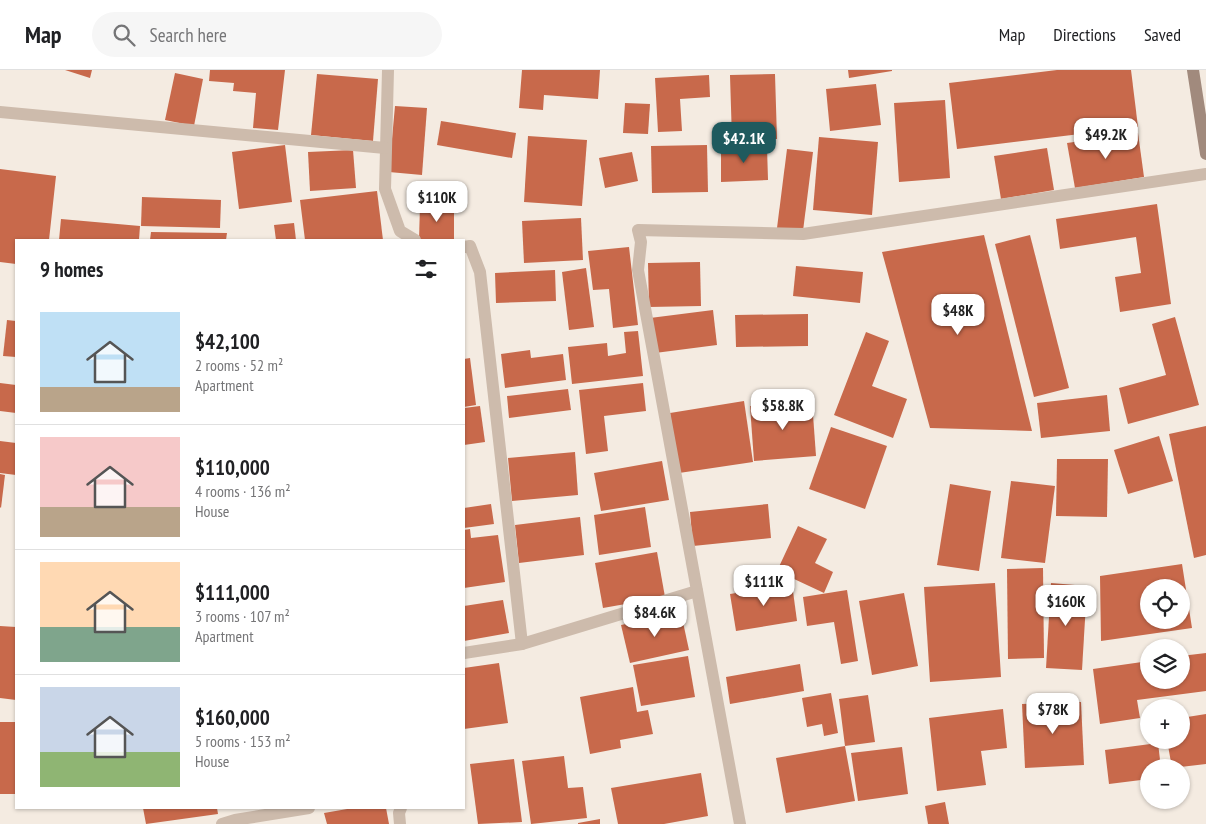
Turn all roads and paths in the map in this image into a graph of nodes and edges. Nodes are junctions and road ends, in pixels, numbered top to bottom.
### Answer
1 (388, 70) edge
2 (1193, 70) edge
3 (0, 112) edge
4 (385, 148) junction
5 (1206, 154) edge
6 (1206, 174) edge
7 (413, 239) edge
8 (465, 247) edge
9 (696, 591) junction
10 (522, 644) junction
11 (465, 653) edge
12 (303, 809) edge
13 (401, 809) edge
14 (222, 824) edge
15 (400, 824) edge
16 (740, 824) edge

1 - 4 street
2 - 5 main road
3 - 4 street
4 - 7 street
6 - 9 street
8 - 10 street
9 - 10 street
9 - 16 street
10 - 11 street
12 - 14 street
13 - 15 street

